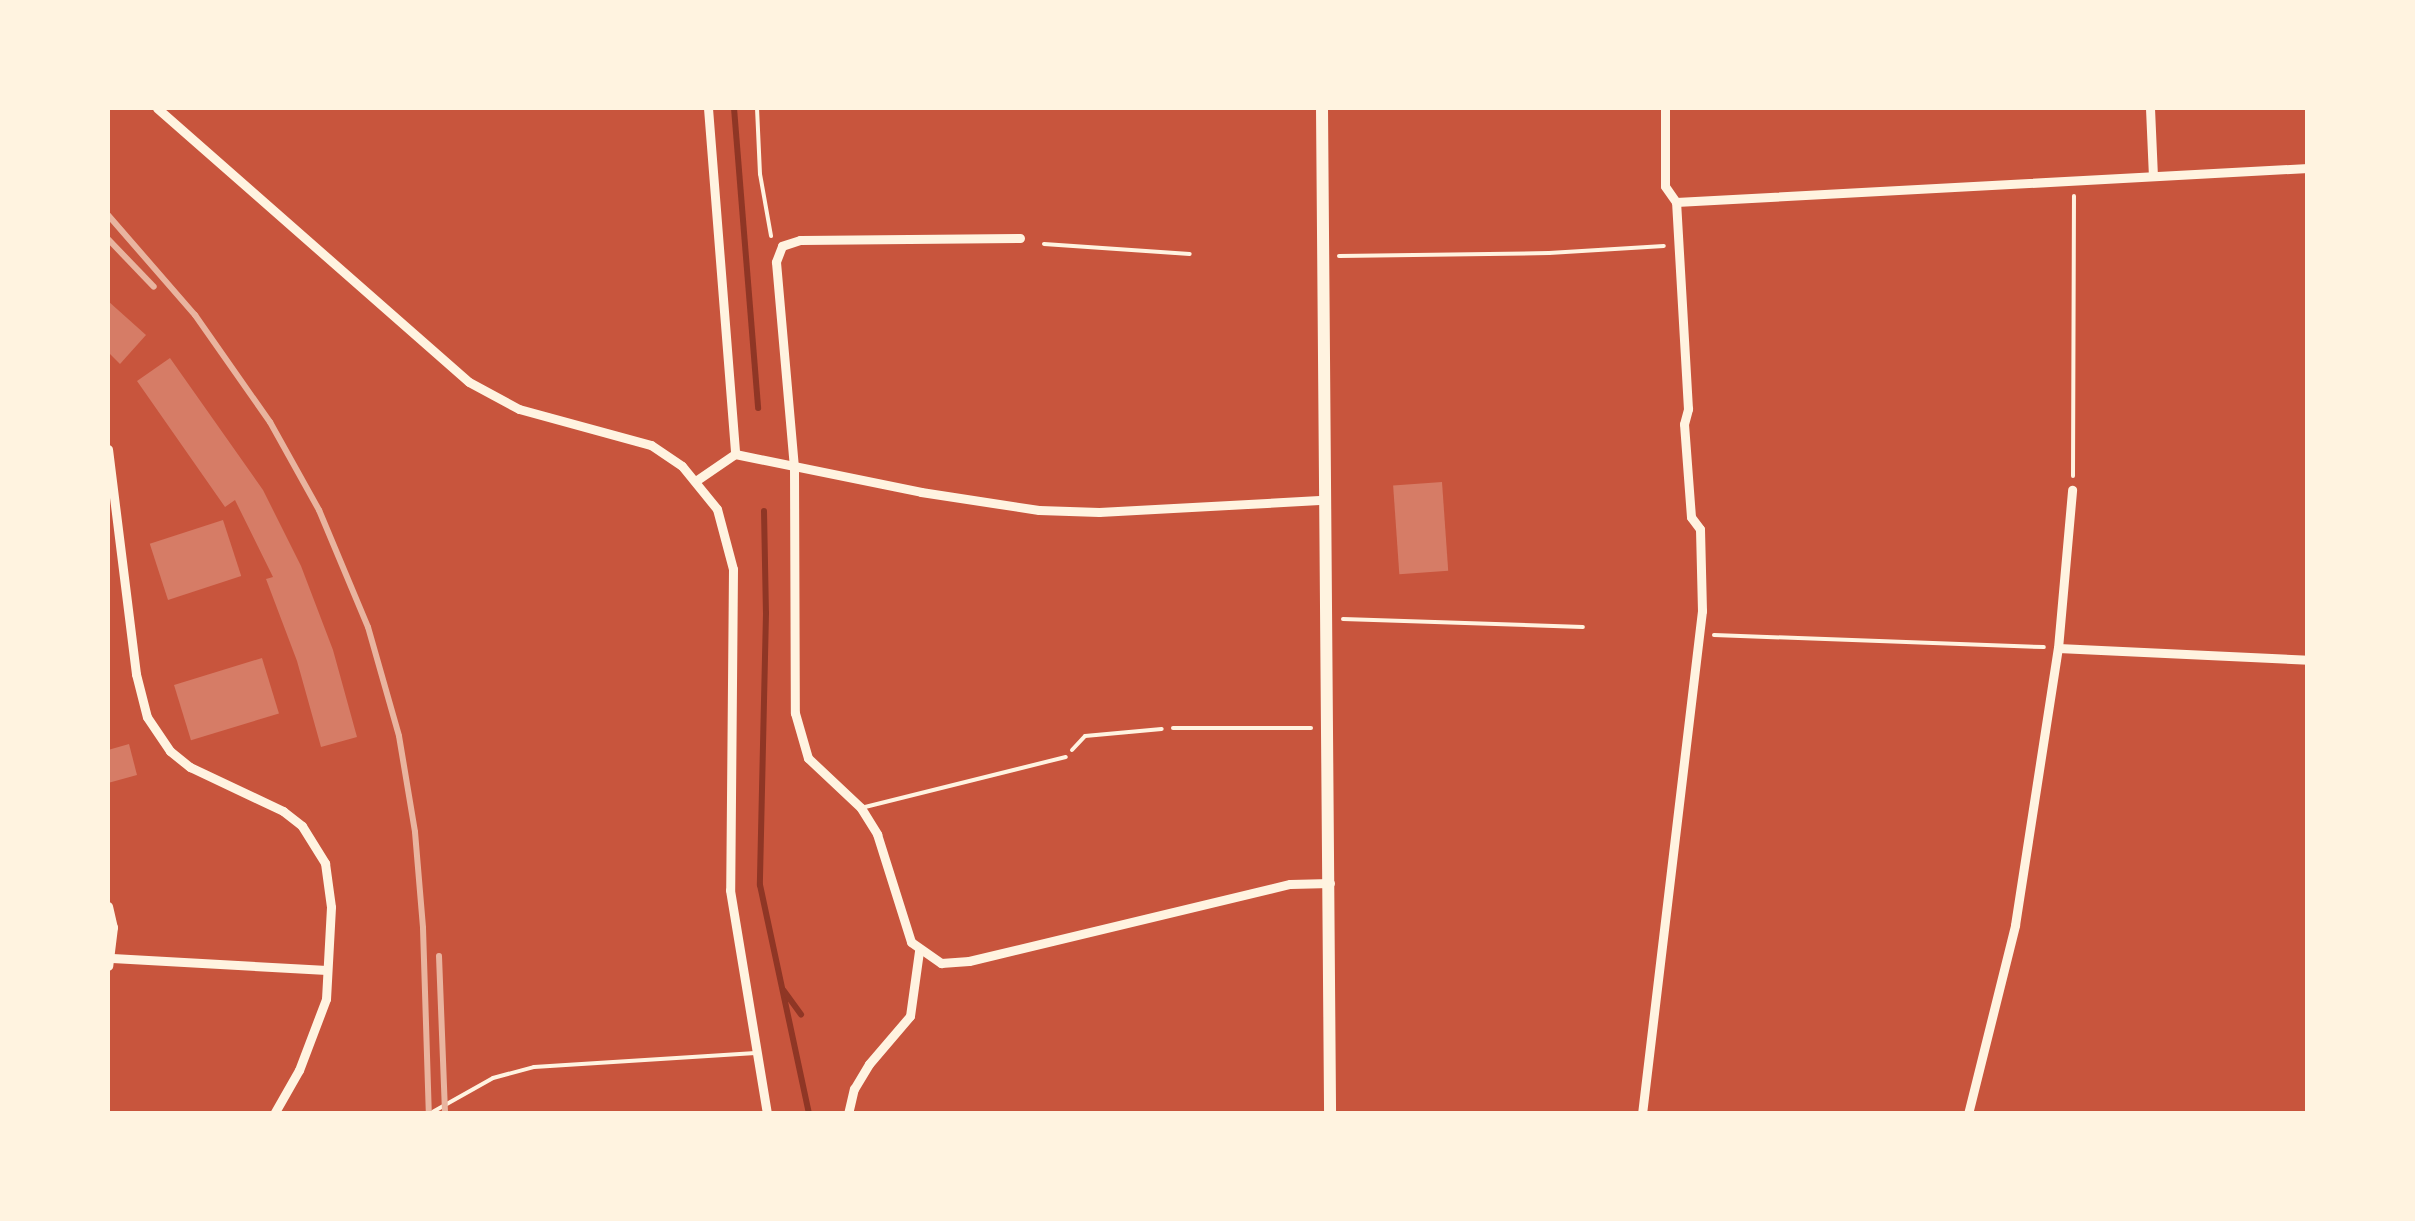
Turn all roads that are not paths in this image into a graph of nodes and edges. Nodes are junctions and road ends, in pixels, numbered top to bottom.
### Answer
1 (178, 108) edge
2 (708, 108) edge
3 (1322, 108) edge
4 (1665, 108) edge
5 (2150, 108) edge
6 (161, 111) edge
7 (2308, 168) edge
8 (2153, 176) junction
9 (1676, 202) junction
10 (1020, 238) dead end
11 (108, 449) edge
12 (735, 454) junction
13 (794, 467) junction
14 (697, 480) junction
15 (2072, 490) road end
16 (1324, 500) junction
17 (2058, 648) junction
18 (2308, 660) edge
19 (1174, 728) road end
20 (1311, 728) dead end
21 (1066, 757) road end
22 (862, 808) junction
23 (1330, 883) junction
24 (108, 906) edge
25 (918, 951) junction
26 (110, 962) edge
27 (327, 970) junction
28 (756, 1053) junction
29 (274, 1114) edge
30 (429, 1114) edge
31 (767, 1114) edge
32 (848, 1114) edge
33 (1330, 1114) edge
34 (1642, 1114) edge
35 (1968, 1114) edge

1 - 6 street
2 - 12 street
3 - 16 main road
4 - 9 street
5 - 8 street
6 - 14 street
7 - 8 street
8 - 9 street
9 - 34 street
10 - 13 street
11 - 27 street
12 - 13 street
12 - 14 street
13 - 16 street
13 - 22 street
14 - 28 street
15 - 17 street
16 - 23 main road
17 - 18 street
17 - 35 street
19 - 20 lane
21 - 22 lane
22 - 25 street
23 - 25 street
23 - 33 main road
24 - 26 street
25 - 32 street
26 - 27 street
27 - 29 street
28 - 30 lane
28 - 31 street

